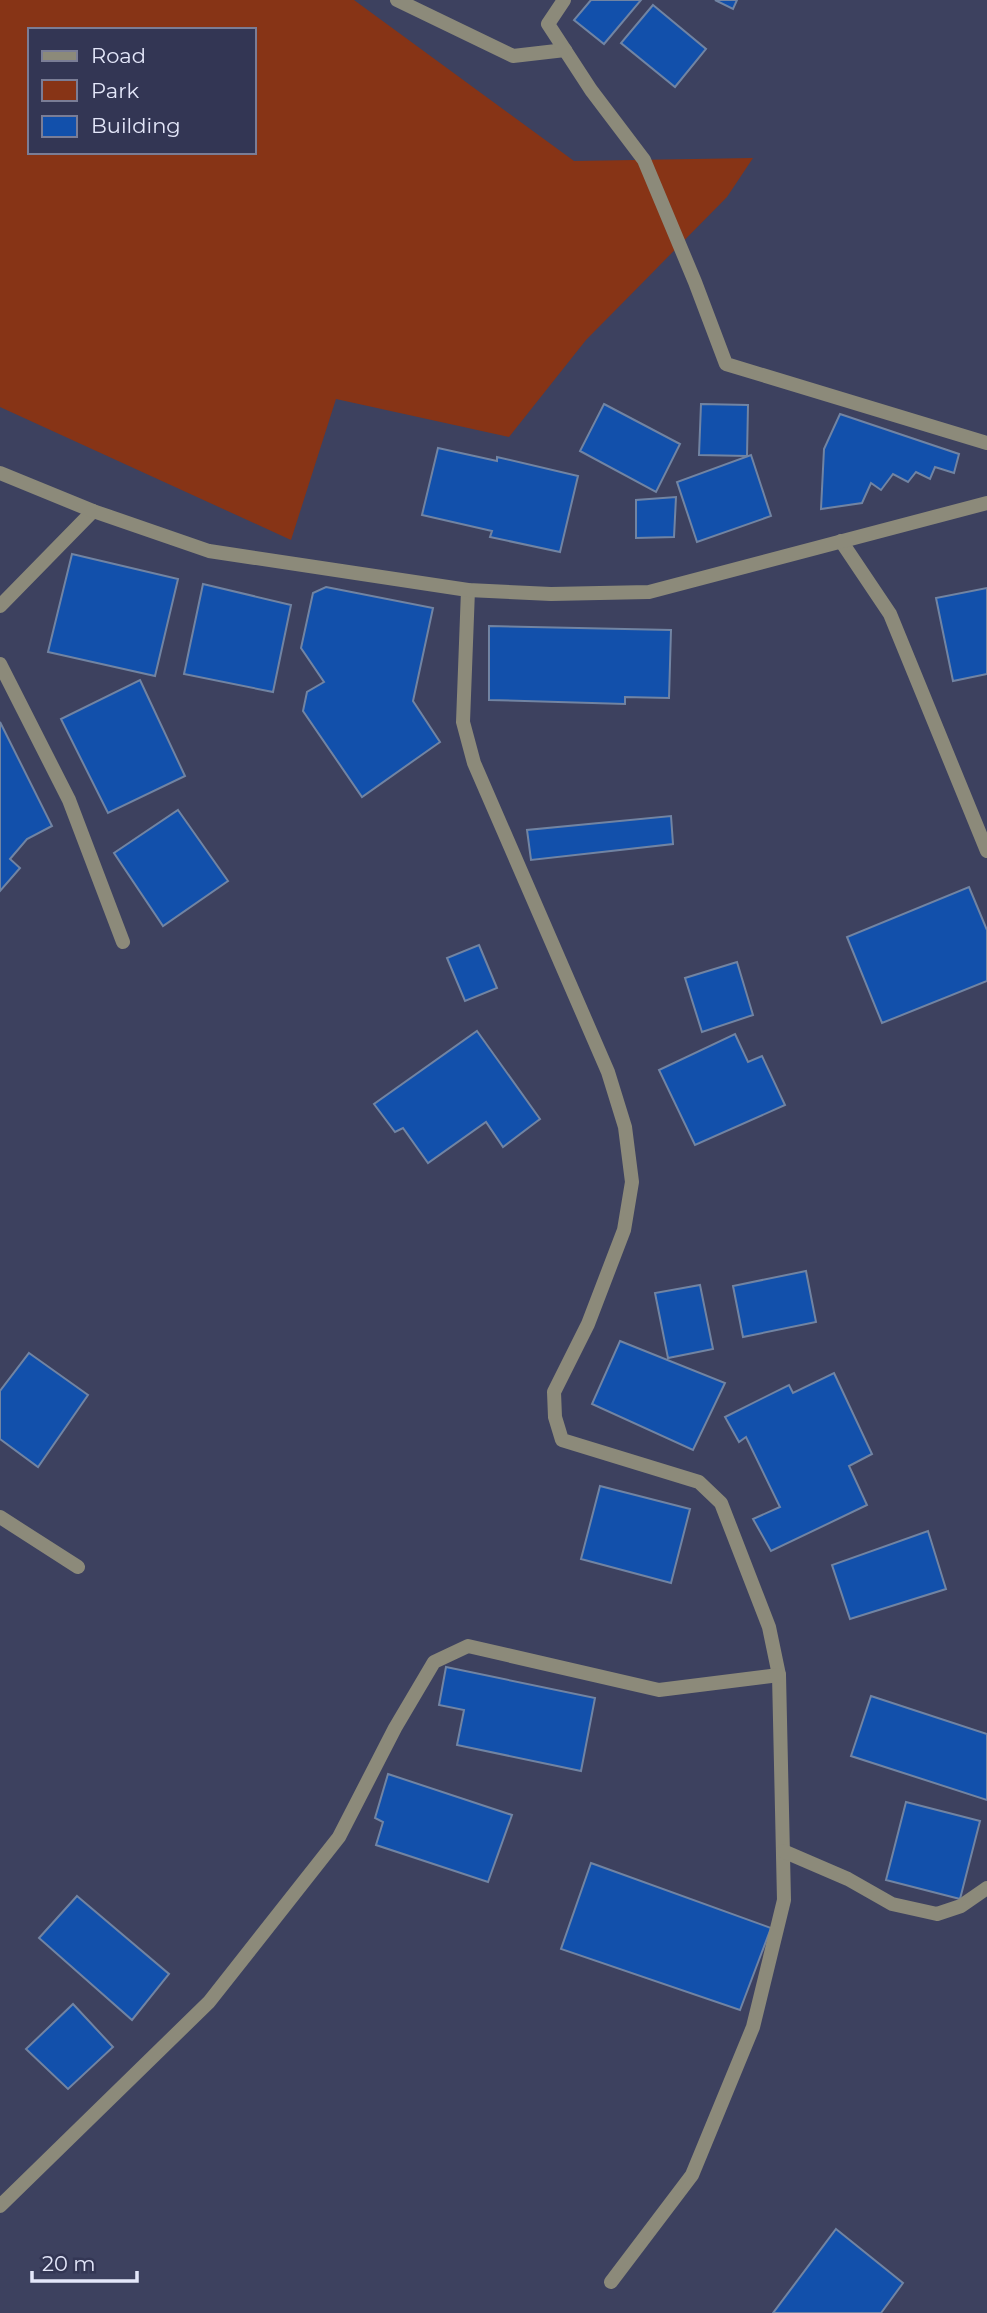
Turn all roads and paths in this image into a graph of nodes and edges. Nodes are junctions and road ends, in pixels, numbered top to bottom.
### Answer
1 (397, 0) edge
2 (564, 0) edge
3 (565, 50) junction
4 (987, 443) edge
5 (0, 473) edge
6 (987, 503) edge
7 (93, 511) junction
8 (841, 541) junction
9 (468, 590) junction
10 (0, 606) edge
11 (0, 664) edge
12 (987, 851) edge
13 (123, 942) dead end
14 (0, 1517) edge
15 (78, 1567) dead end
16 (779, 1675) junction
17 (783, 1851) junction
18 (987, 1888) edge
19 (0, 2206) edge
20 (611, 2282) dead end

1 - 3 street
2 - 3 street
3 - 4 street
5 - 7 street
6 - 8 street
7 - 9 street
7 - 10 street
8 - 9 street
8 - 12 street
9 - 16 street
11 - 13 street
14 - 15 street
16 - 17 street
16 - 19 street
17 - 18 street
17 - 20 street

